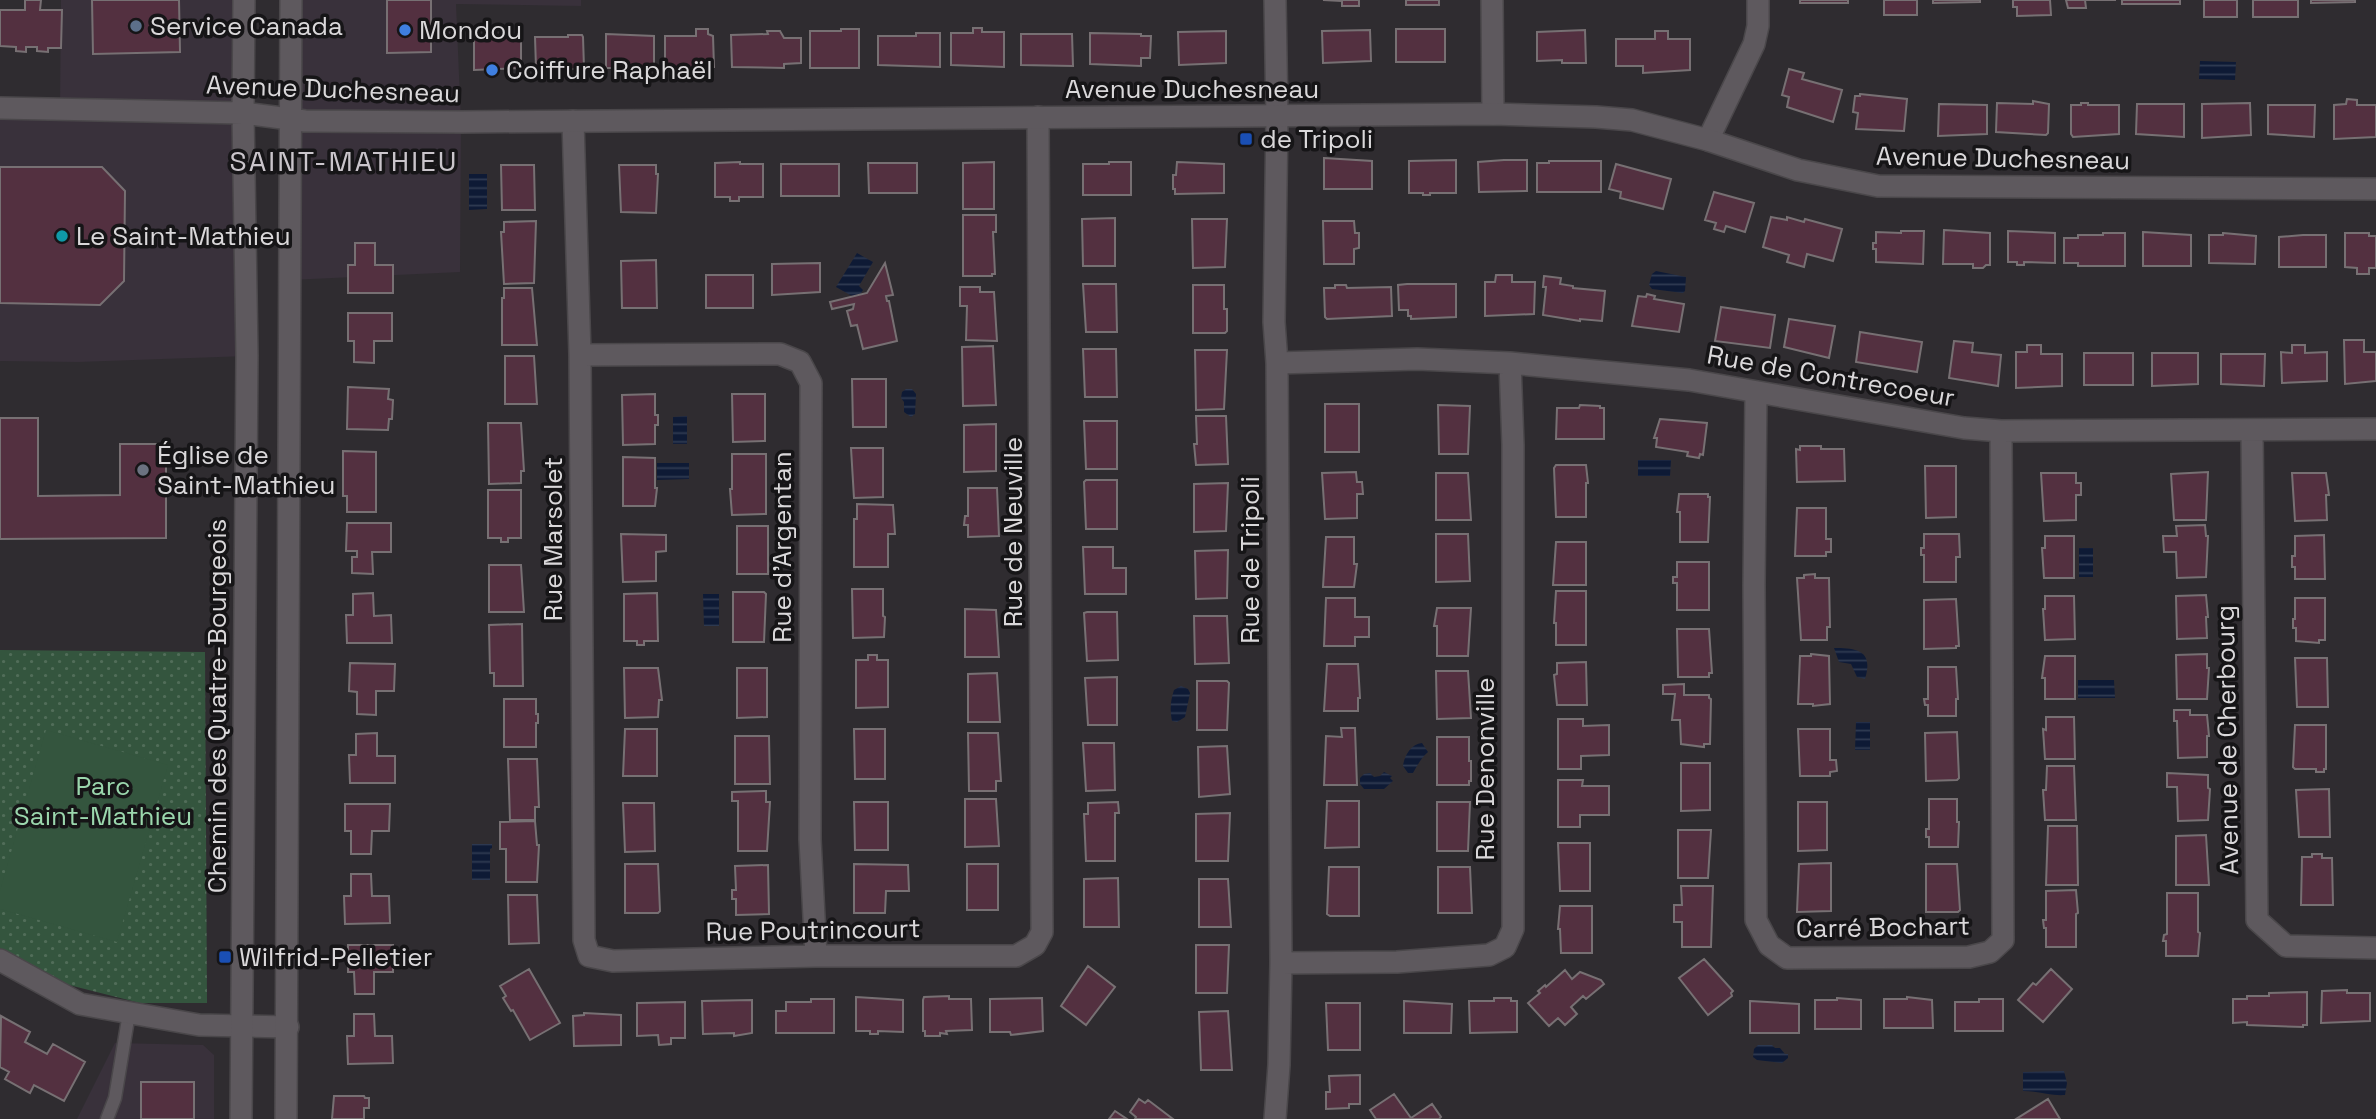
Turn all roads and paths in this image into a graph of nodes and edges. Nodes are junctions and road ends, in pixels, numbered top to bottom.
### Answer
1 (244, 0) edge
2 (291, 0) edge
3 (1275, 0) edge
4 (1492, 0) edge
5 (1758, 0) edge
6 (0, 108) edge
7 (243, 113) junction
8 (1493, 114) junction
9 (1038, 117) junction
10 (1277, 117) junction
11 (291, 121) junction
12 (573, 121) junction
13 (1708, 139) junction
14 (2376, 189) edge
15 (580, 355) junction
16 (1277, 363) junction
17 (1510, 363) junction
18 (1756, 392) junction
19 (2376, 429) edge
20 (2001, 431) junction
21 (2252, 431) junction
22 (1035, 945) joint
23 (2376, 948) edge
24 (589, 956) joint
25 (816, 956) junction
26 (0, 960) edge
27 (1281, 963) junction
28 (129, 1013) junction
29 (243, 1026) junction
30 (288, 1027) junction
31 (107, 1119) edge
32 (241, 1119) edge
33 (286, 1119) edge
34 (1275, 1119) edge

1 - 7 street, Chemin des Quatre-Bourgeois
2 - 11 street
3 - 10 street, Rue de Tripoli
4 - 8 street
5 - 13 street
6 - 7 street, Avenue Duchesneau
7 - 11 street, Avenue Duchesneau
7 - 29 street, Chemin des Quatre-Bourgeois
8 - 10 street, Avenue Duchesneau
8 - 13 street, Avenue Duchesneau
9 - 10 street, Avenue Duchesneau
9 - 12 street, Avenue Duchesneau
9 - 22 street, Rue de Neuville
10 - 16 street, Rue de Tripoli
11 - 12 street, Avenue Duchesneau
11 - 30 street
12 - 15 street, Rue Marsolet
13 - 14 street, Avenue Duchesneau
15 - 24 street, Rue Marsolet
15 - 25 street, Rue d'Argentan
16 - 17 street, Rue de Contrecoeur
16 - 27 street, Rue de Tripoli
17 - 18 street, Rue de Contrecoeur
17 - 27 street, Rue Denonville
18 - 20 street, Rue de Contrecoeur
18 - 20 street, Carré Bochart
19 - 21 street, Rue de Contrecoeur
20 - 21 street, Rue de Contrecoeur
21 - 23 street, Avenue de Cherbourg
22 - 25 street, Rue Poutrincourt
24 - 25 street, Rue Poutrincourt
26 - 28 street
27 - 34 street, Rue de Tripoli
28 - 29 street
28 - 31 lane
29 - 30 street
29 - 32 street, Chemin des Quatre-Bourgeois
30 - 33 street

